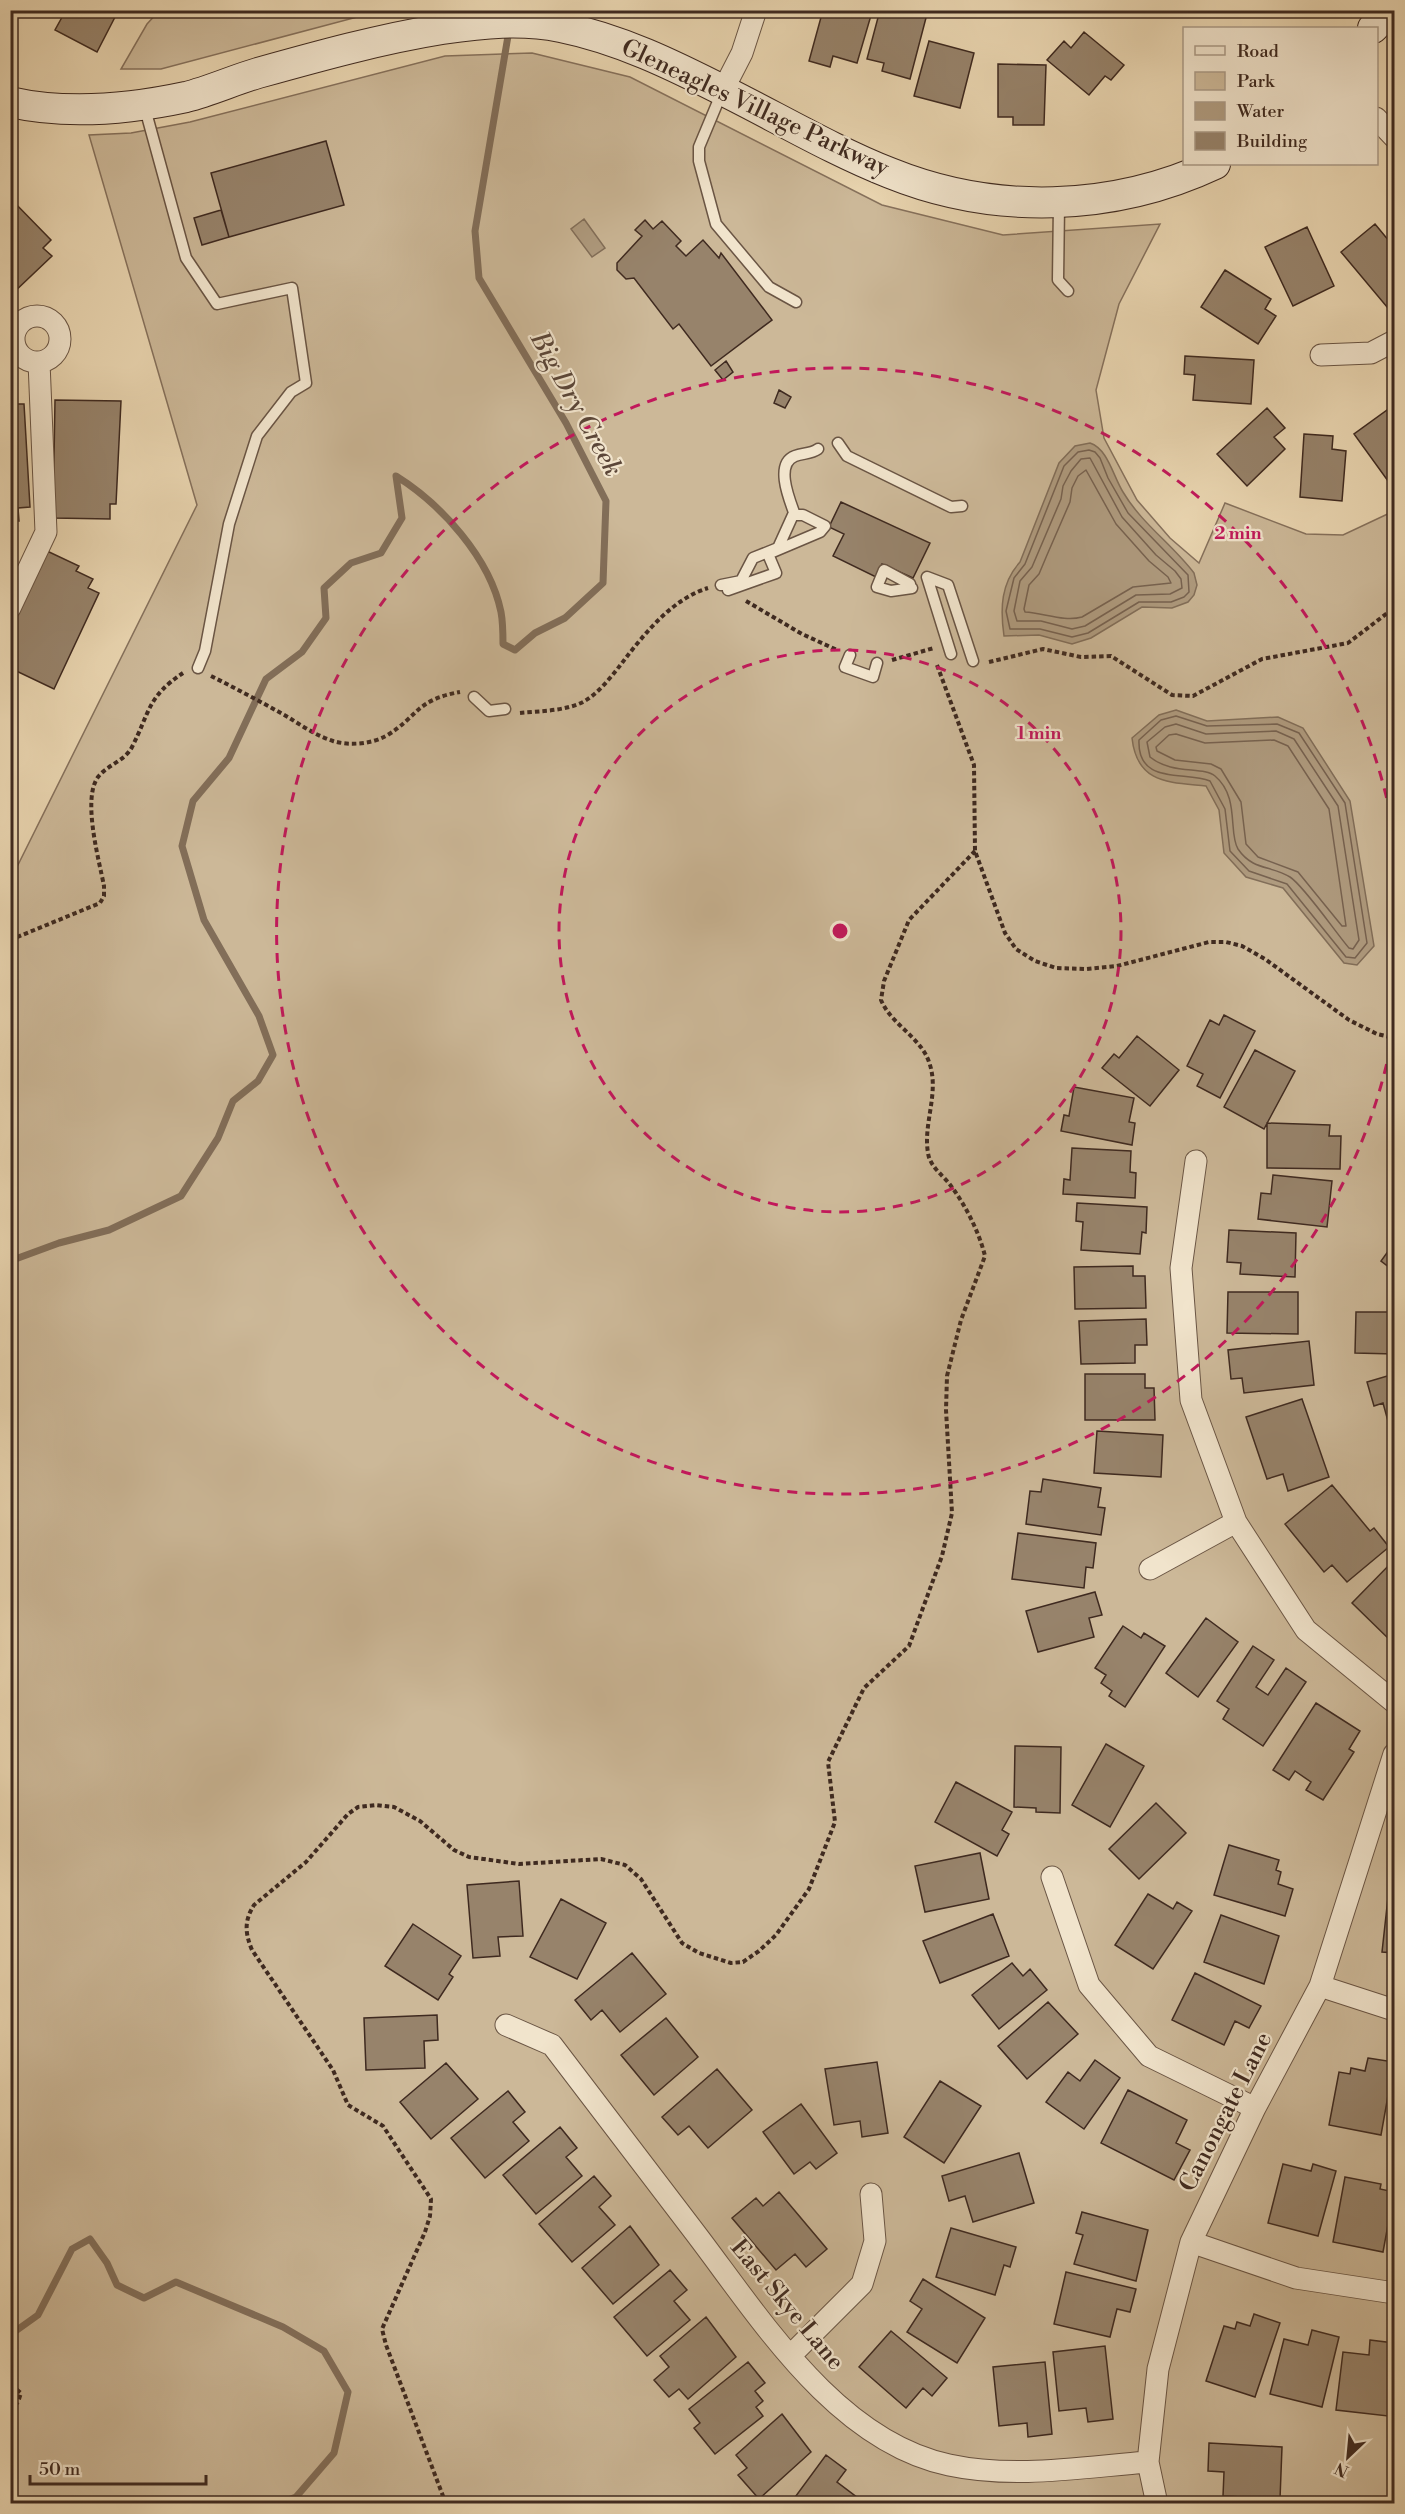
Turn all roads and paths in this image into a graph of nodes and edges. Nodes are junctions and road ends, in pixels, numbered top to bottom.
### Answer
1 (756, 10) edge
2 (1390, 10) edge
3 (1374, 27) edge
4 (723, 90) junction
5 (10, 102) edge
6 (144, 105) junction
7 (1378, 119) edge
8 (1395, 138) edge
9 (1212, 165) edge
10 (1059, 202) junction
11 (1068, 291) dead end
12 (796, 302) dead end
13 (15, 320) edge
14 (1395, 341) edge
15 (13, 352) edge
16 (1321, 355) dead end
17 (39, 362) junction
18 (838, 444) dead end
19 (818, 449) dead end
20 (962, 506) dead end
21 (795, 515) junction
22 (724, 588) junction
23 (10, 608) edge
24 (1395, 608) edge
25 (931, 647) junction
26 (951, 654) joint
27 (850, 655) joint
28 (973, 661) joint
29 (877, 663) joint
30 (198, 668) joint
31 (231, 686) dead end
32 (474, 697) joint
33 (505, 709) joint
34 (975, 851) junction
35 (10, 940) edge
36 (1395, 1038) edge
37 (1196, 1161) dead end
38 (1236, 1522) junction
39 (1150, 1569) dead end
40 (1395, 1702) edge
41 (1395, 1754) edge
42 (1052, 1877) dead end
43 (1320, 1986) junction
44 (1395, 2010) edge
45 (506, 2025) dead end
46 (1255, 2108) junction
47 (871, 2194) dead end
48 (1191, 2242) junction
49 (1395, 2294) edge
50 (790, 2356) junction
51 (10, 2389) edge
52 (10, 2411) edge
53 (1148, 2462) junction
54 (446, 2504) edge
55 (1157, 2504) edge

1 - 4 street
2 - 3 street
4 - 6 street, Gleneagles Village Parkway
4 - 10 street, Gleneagles Village Parkway
4 - 12 lane
5 - 6 street, Gleneagles Village Parkway
6 - 30 lane
7 - 8 street
9 - 10 street, Gleneagles Village Parkway
10 - 11 lane
13 - 15 street
13 - 17 street
14 - 16 street
15 - 17 street
17 - 23 street
18 - 20 lane
19 - 21 lane
21 - 22 lane
21 - 22 lane
22 - 27 path
22 - 33 path
24 - 28 path
25 - 26 path
25 - 29 path
25 - 34 path
26 - 28 lane
27 - 29 lane
30 - 35 path
31 - 32 path
32 - 33 lane
34 - 36 path
34 - 54 path
37 - 38 street
38 - 39 street
38 - 40 street
41 - 43 street, Canongate Lane
42 - 46 street
43 - 44 street
43 - 46 street, Canongate Lane
45 - 50 street, East Skye Lane
46 - 48 street, Canongate Lane
47 - 50 street
48 - 49 street
48 - 53 street, Canongate Lane
50 - 53 street, East Skye Lane
51 - 52 path
53 - 55 street, Canongate Lane

